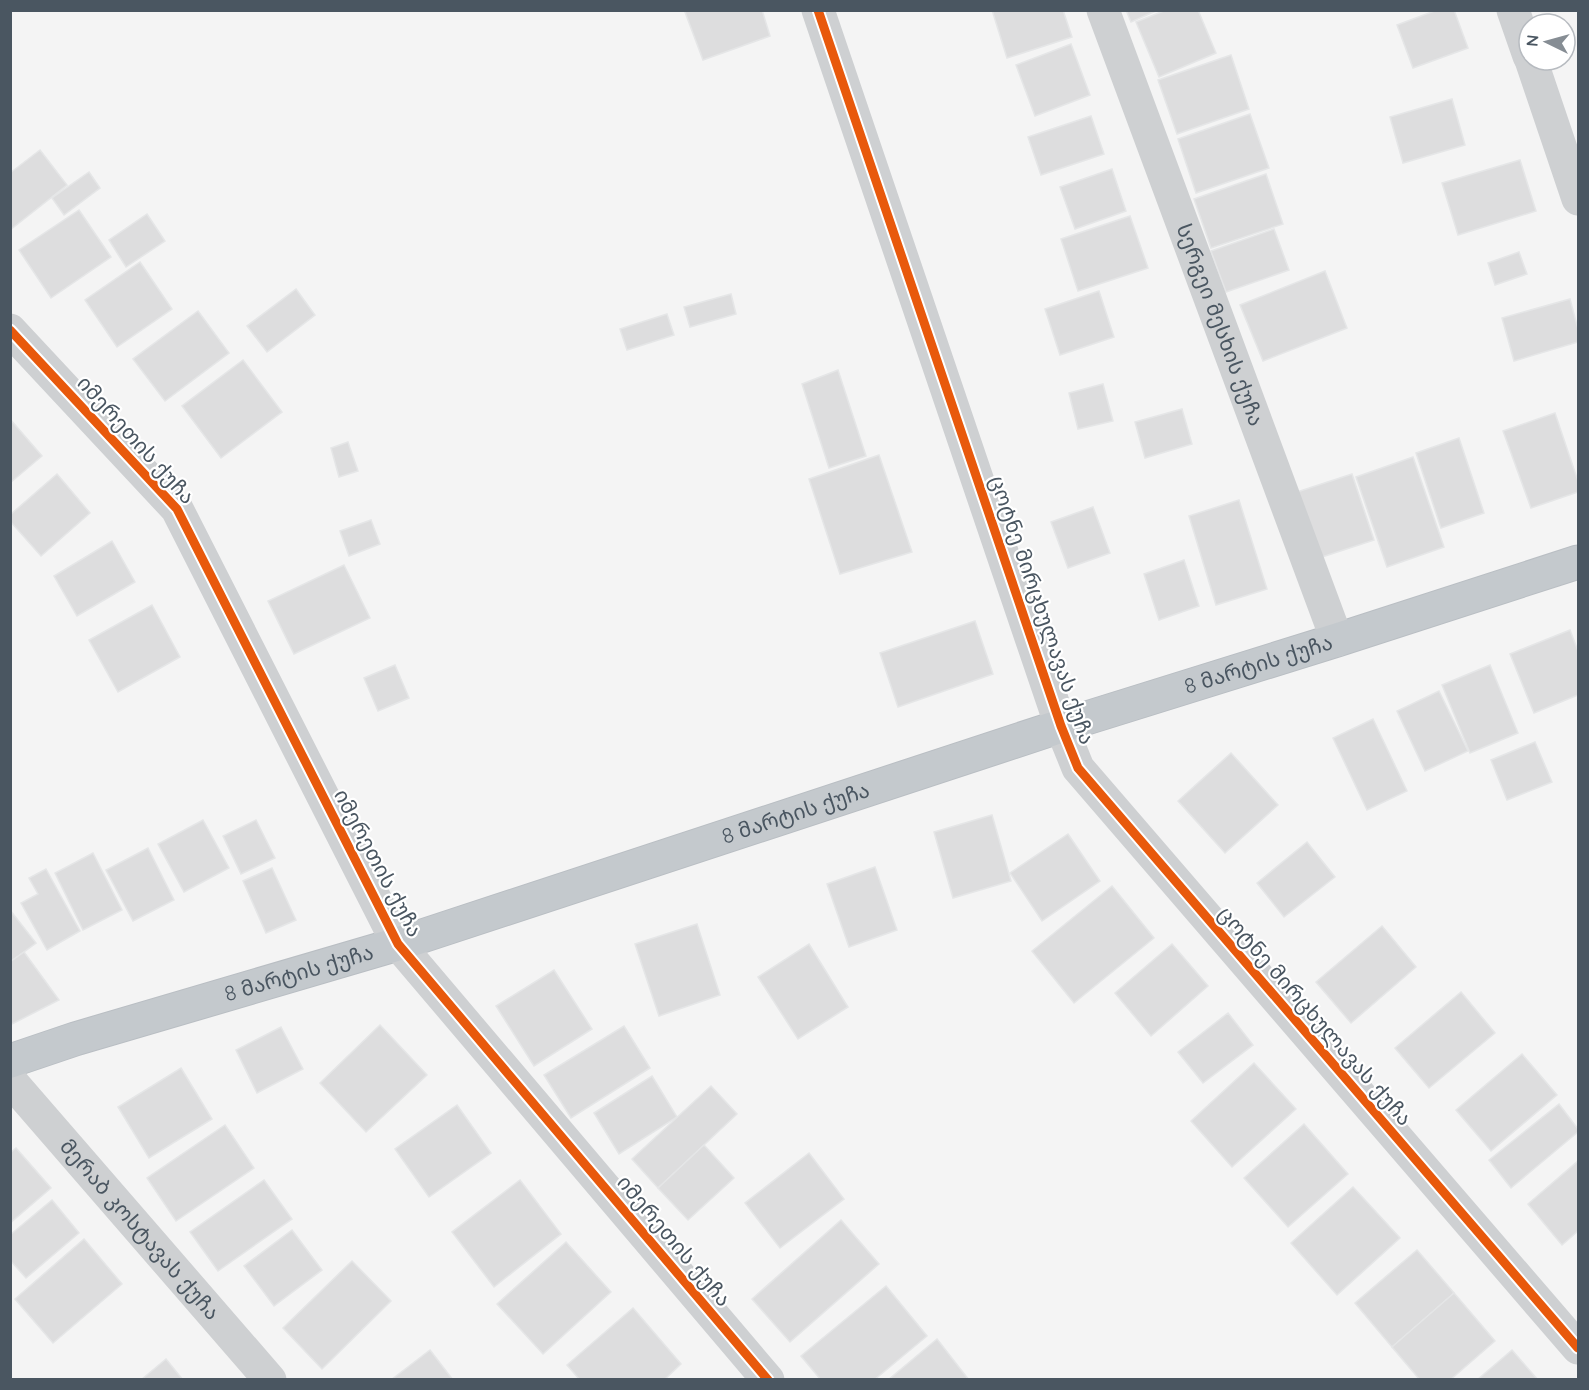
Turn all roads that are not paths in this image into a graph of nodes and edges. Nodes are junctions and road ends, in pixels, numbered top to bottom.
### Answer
1 (818, 10) edge
2 (1103, 10) edge
3 (1534, 72) edge
4 (1578, 199) edge
5 (10, 330) edge
6 (1578, 562) edge
7 (1337, 640) junction
8 (1061, 726) junction
9 (398, 945) junction
10 (10, 1061) edge
11 (10, 1080) edge
12 (1578, 1348) edge
13 (270, 1380) edge
14 (768, 1380) edge

1 - 8 street, ცოტნე მირცხულავას ქუჩა
2 - 7 street, სერგეი მესხის ქუჩა
3 - 4 street
5 - 9 street, იმერეთის ქუჩა
6 - 7 highway, 8 მარტის ქუჩა
7 - 8 highway, 8 მარტის ქუჩა
8 - 9 highway, 8 მარტის ქუჩა
8 - 12 street, ცოტნე მირცხულავას ქუჩა
9 - 10 highway, 8 მარტის ქუჩა
9 - 14 street, იმერეთის ქუჩა
11 - 13 street, მერაბ კოსტავას ქუჩა

